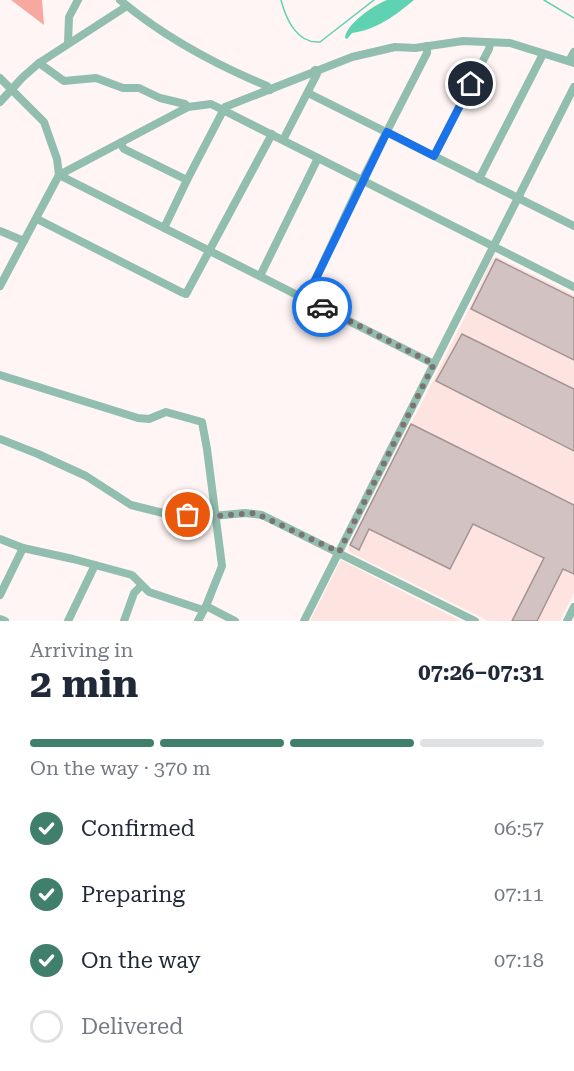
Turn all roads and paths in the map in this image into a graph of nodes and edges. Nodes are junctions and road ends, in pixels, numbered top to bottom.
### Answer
1 (78, 0) edge
2 (124, 3) edge
3 (490, 43) junction
4 (68, 44) junction
5 (427, 46) junction
6 (574, 52) edge
7 (543, 54) junction
8 (572, 62) edge
9 (39, 63) junction
10 (315, 70) junction
11 (0, 78) edge
12 (574, 87) edge
13 (12, 90) junction
14 (270, 90) junction
15 (308, 93) junction
16 (0, 102) edge
17 (188, 107) junction
18 (223, 110) junction
19 (387, 132) junction
20 (272, 134) junction
21 (283, 140) junction
22 (120, 143) junction
23 (434, 156) junction
24 (318, 158) junction
25 (59, 175) junction
26 (479, 178) junction
27 (187, 180) junction
28 (362, 180) junction
29 (518, 198) junction
30 (36, 219) junction
31 (573, 224) edge
32 (164, 228) junction
33 (0, 231) edge
34 (24, 241) junction
35 (494, 246) junction
36 (210, 251) junction
37 (260, 276) junction
38 (0, 286) edge
39 (574, 287) edge
40 (306, 299) junction
41 (434, 364) junction
42 (0, 375) edge
43 (0, 439) edge
44 (215, 516) junction
45 (0, 539) edge
46 (23, 548) junction
47 (339, 552) junction
48 (95, 565) junction
49 (141, 586) junction
50 (0, 595) edge
51 (574, 607) edge
52 (205, 608) junction
53 (0, 619) edge
54 (5, 621) edge
55 (68, 621) edge
56 (124, 621) edge
57 (198, 621) edge
58 (235, 621) edge
59 (304, 621) edge
60 (475, 621) edge
61 (567, 621) edge

1 - 4 street
2 - 4 street
2 - 14 street
3 - 5 street
3 - 7 street
3 - 23 street
4 - 9 street
5 - 10 street
5 - 19 street
6 - 8 street
7 - 8 street
7 - 26 street
9 - 13 street
9 - 17 street
10 - 14 street
10 - 15 street
11 - 13 street
12 - 29 street
13 - 16 street
13 - 25 street
14 - 18 street
15 - 19 street
15 - 21 street
17 - 18 street
17 - 22 street
18 - 20 street
18 - 27 street
19 - 23 street
19 - 28 street
20 - 21 street
20 - 36 street
21 - 24 street
22 - 25 street
22 - 27 street
23 - 26 street
24 - 28 street
24 - 37 street
25 - 30 street
25 - 32 street
26 - 29 street
27 - 32 street
28 - 35 street
28 - 40 street
29 - 31 street
29 - 35 street
30 - 34 street
30 - 36 street
32 - 36 street
33 - 34 street
34 - 38 street
35 - 39 street
35 - 41 street
36 - 37 street
37 - 40 street
40 - 41 street
41 - 47 street
42 - 44 street
43 - 44 street
44 - 47 street
44 - 52 street
45 - 46 street
46 - 48 street
46 - 50 street
47 - 59 street
47 - 60 street
48 - 49 street
48 - 55 street
49 - 52 street
49 - 56 street
51 - 61 street
52 - 57 street
52 - 58 street
53 - 54 street

